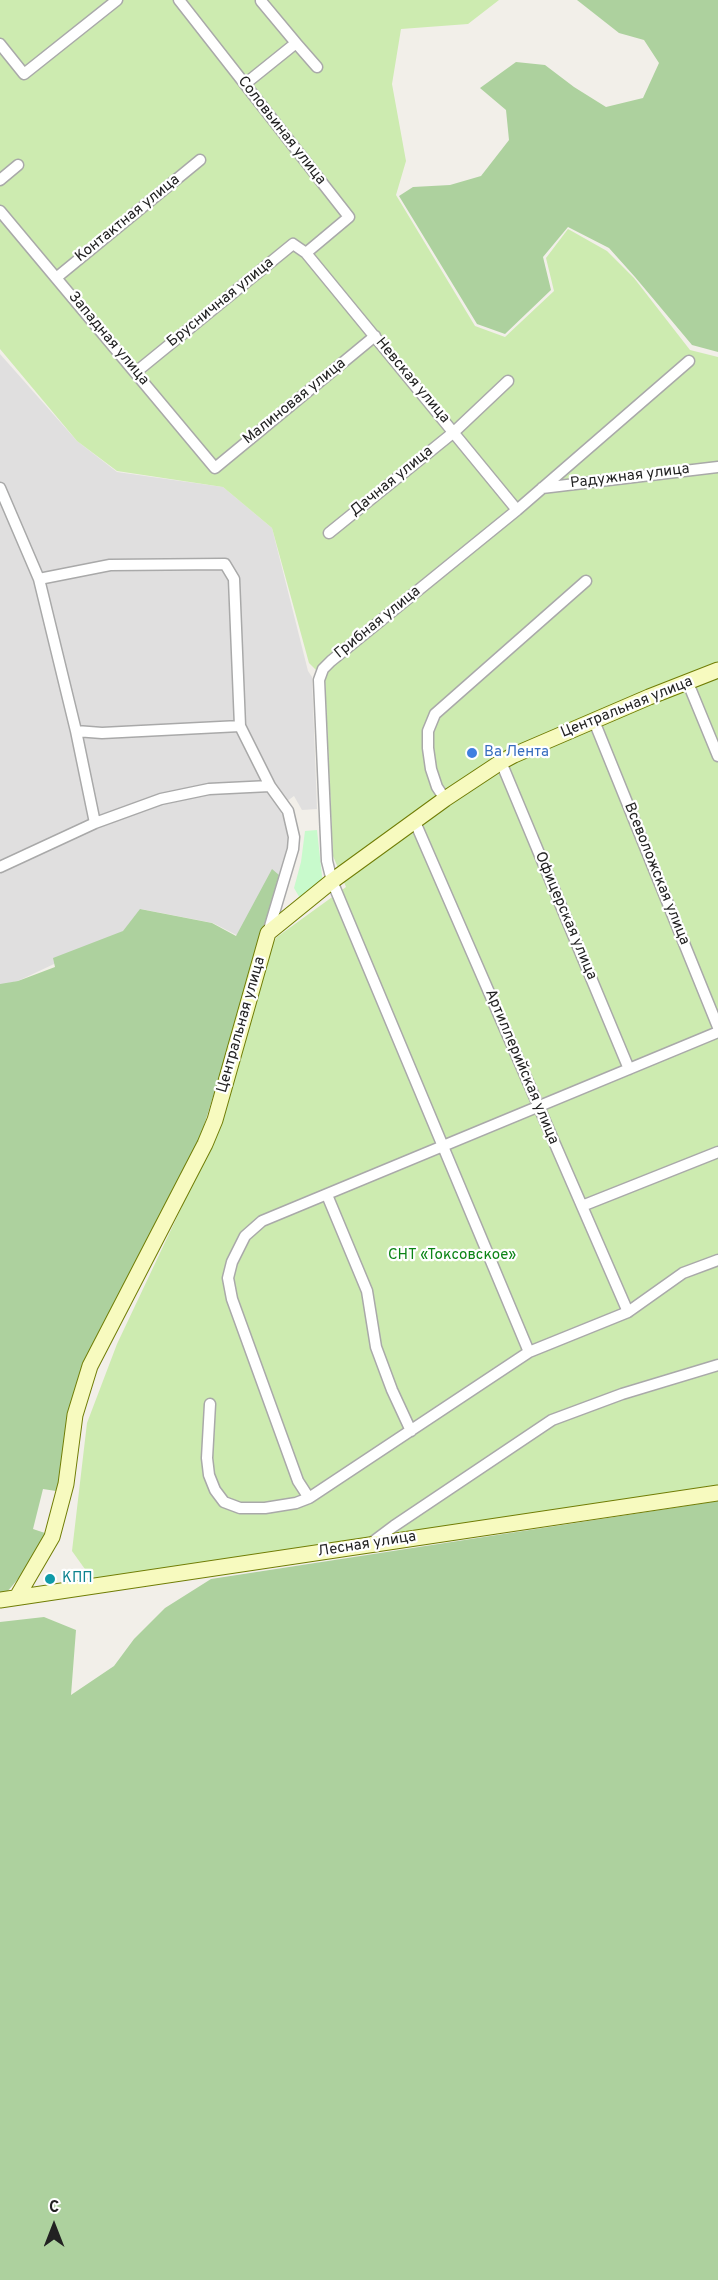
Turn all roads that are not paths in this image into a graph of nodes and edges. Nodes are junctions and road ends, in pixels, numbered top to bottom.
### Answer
1 (117, 0) edge
2 (179, 0) edge
3 (261, 1) edge
4 (296, 43) junction
5 (0, 44) edge
6 (317, 67) dead end
7 (245, 84) junction
8 (200, 160) dead end
9 (18, 165) dead end
10 (0, 180) edge
11 (0, 211) edge
12 (306, 253) junction
13 (56, 278) junction
14 (375, 336) junction
15 (690, 361) dead end
16 (136, 372) junction
17 (508, 381) dead end
18 (454, 432) junction
19 (718, 467) edge
20 (215, 468) joint
21 (0, 488) edge
22 (542, 488) junction
23 (517, 510) junction
24 (330, 533) dead end
25 (39, 579) junction
26 (586, 580) dead end
27 (718, 670) edge
28 (687, 683) junction
29 (594, 721) junction
30 (240, 726) junction
31 (76, 731) junction
32 (718, 756) edge
33 (501, 762) junction
34 (270, 786) junction
35 (445, 799) junction
36 (416, 822) junction
37 (95, 823) junction
38 (0, 867) edge
39 (332, 881) junction
40 (268, 933) junction
41 (718, 1027) edge
42 (718, 1032) edge
43 (629, 1069) junction
44 (538, 1107) junction
45 (443, 1146) junction
46 (718, 1152) edge
47 (327, 1195) junction
48 (582, 1206) junction
49 (718, 1260) edge
50 (628, 1312) junction
51 (529, 1352) junction
52 (718, 1365) edge
53 (210, 1404) dead end
54 (411, 1431) junction
55 (718, 1493) edge
56 (309, 1498) junction
57 (370, 1544) junction
58 (17, 1597) junction
59 (0, 1600) edge

1 - 5 street
2 - 7 street, Соловьиная улица
3 - 4 street
4 - 6 street
4 - 7 street
7 - 12 street, Соловьиная улица
8 - 13 street, Контактная улица
9 - 10 street
11 - 13 street, Западная улица
12 - 14 street, Невская улица
12 - 16 street, Брусничная улица
13 - 16 street, Западная улица
14 - 18 street, Невская улица
14 - 20 street, Малиновая улица
15 - 22 street, Грибная улица
16 - 20 street, Западная улица
17 - 18 street, Дачная улица
18 - 23 street, Невская улица
18 - 24 street, Дачная улица
19 - 22 street, Радужная улица
21 - 25 street
22 - 23 street, Грибная улица
23 - 39 street, Грибная улица
25 - 30 street
25 - 31 street
26 - 35 street
27 - 28 street, Центральная улица
28 - 29 street, Центральная улица
28 - 32 street
29 - 33 street, Центральная улица
29 - 41 street, Всеволожская улица
30 - 31 street
30 - 34 street
31 - 37 street
33 - 35 street, Центральная улица
33 - 43 street, Офицерская улица
34 - 37 street
34 - 40 street
35 - 36 street, Центральная улица
36 - 39 street, Центральная улица
36 - 44 street, Артиллерийская улица
37 - 38 street
39 - 40 street, Центральная улица
39 - 45 street
40 - 58 street, Центральная улица
42 - 43 street
43 - 44 street
44 - 45 street
44 - 48 street, Артиллерийская улица
45 - 47 street
45 - 51 street
46 - 48 street
47 - 54 street
47 - 56 street
48 - 50 street, Артиллерийская улица
49 - 50 street
50 - 51 street
51 - 54 street
52 - 57 street
53 - 56 street
54 - 56 street
55 - 57 street, Лесная улица
57 - 58 street, Лесная улица
58 - 59 street, Лесная улица

